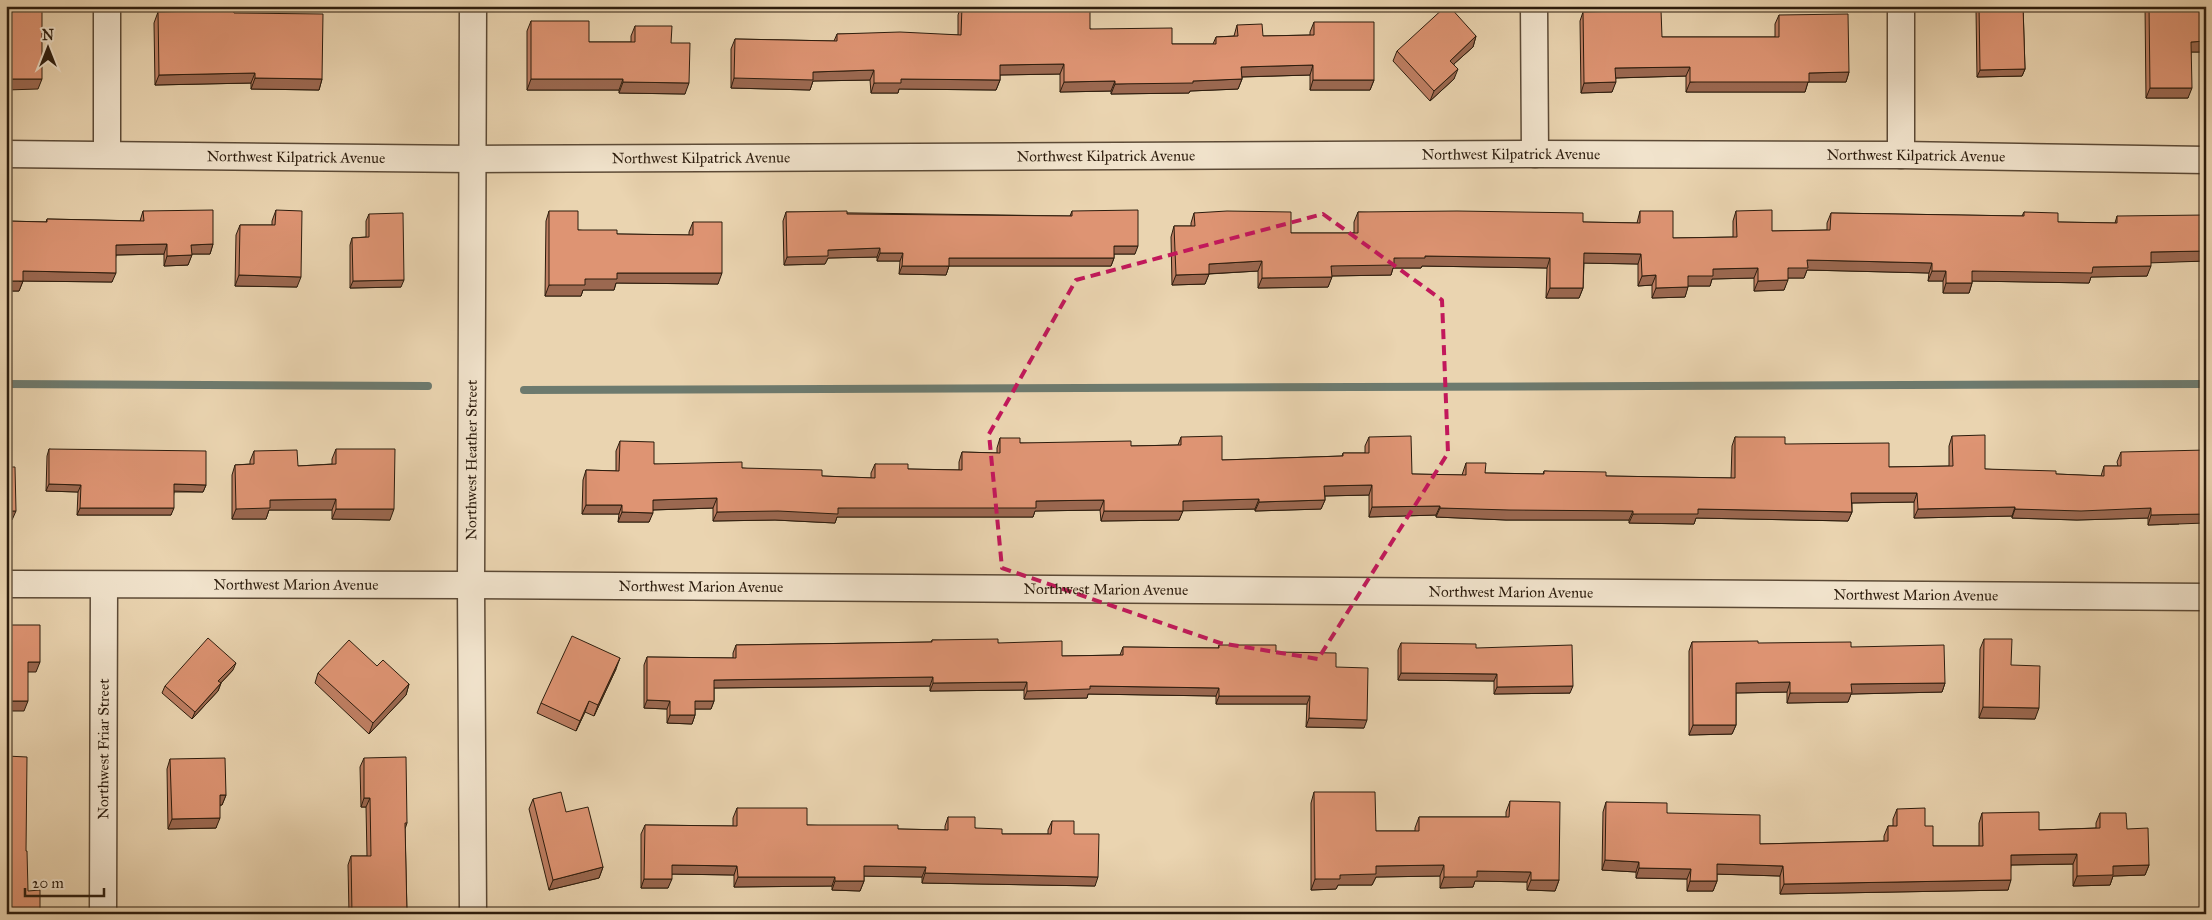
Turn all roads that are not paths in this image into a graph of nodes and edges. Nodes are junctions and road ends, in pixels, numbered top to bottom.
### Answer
1 (107, 6) edge
2 (474, 6) edge
3 (1534, 6) edge
4 (1901, 6) edge
5 (6, 154) edge
6 (107, 154) junction
7 (1535, 154) junction
8 (1901, 155) junction
9 (472, 160) junction
10 (2206, 160) edge
11 (6, 584) edge
12 (104, 584) junction
13 (471, 584) junction
14 (2206, 597) edge
15 (103, 914) edge
16 (473, 914) edge

1 - 6 street
2 - 9 street, Northwest Heather Street
3 - 7 street
4 - 8 street
5 - 6 street, Northwest Kilpatrick Avenue
6 - 9 street, Northwest Kilpatrick Avenue
7 - 8 street, Northwest Kilpatrick Avenue
7 - 9 street, Northwest Kilpatrick Avenue
8 - 10 street, Northwest Kilpatrick Avenue
9 - 13 street, Northwest Heather Street
11 - 12 street, Northwest Marion Avenue
12 - 13 street, Northwest Marion Avenue
12 - 15 street, Northwest Friar Street
13 - 14 street, Northwest Marion Avenue
13 - 16 street, Northwest Heather Street

